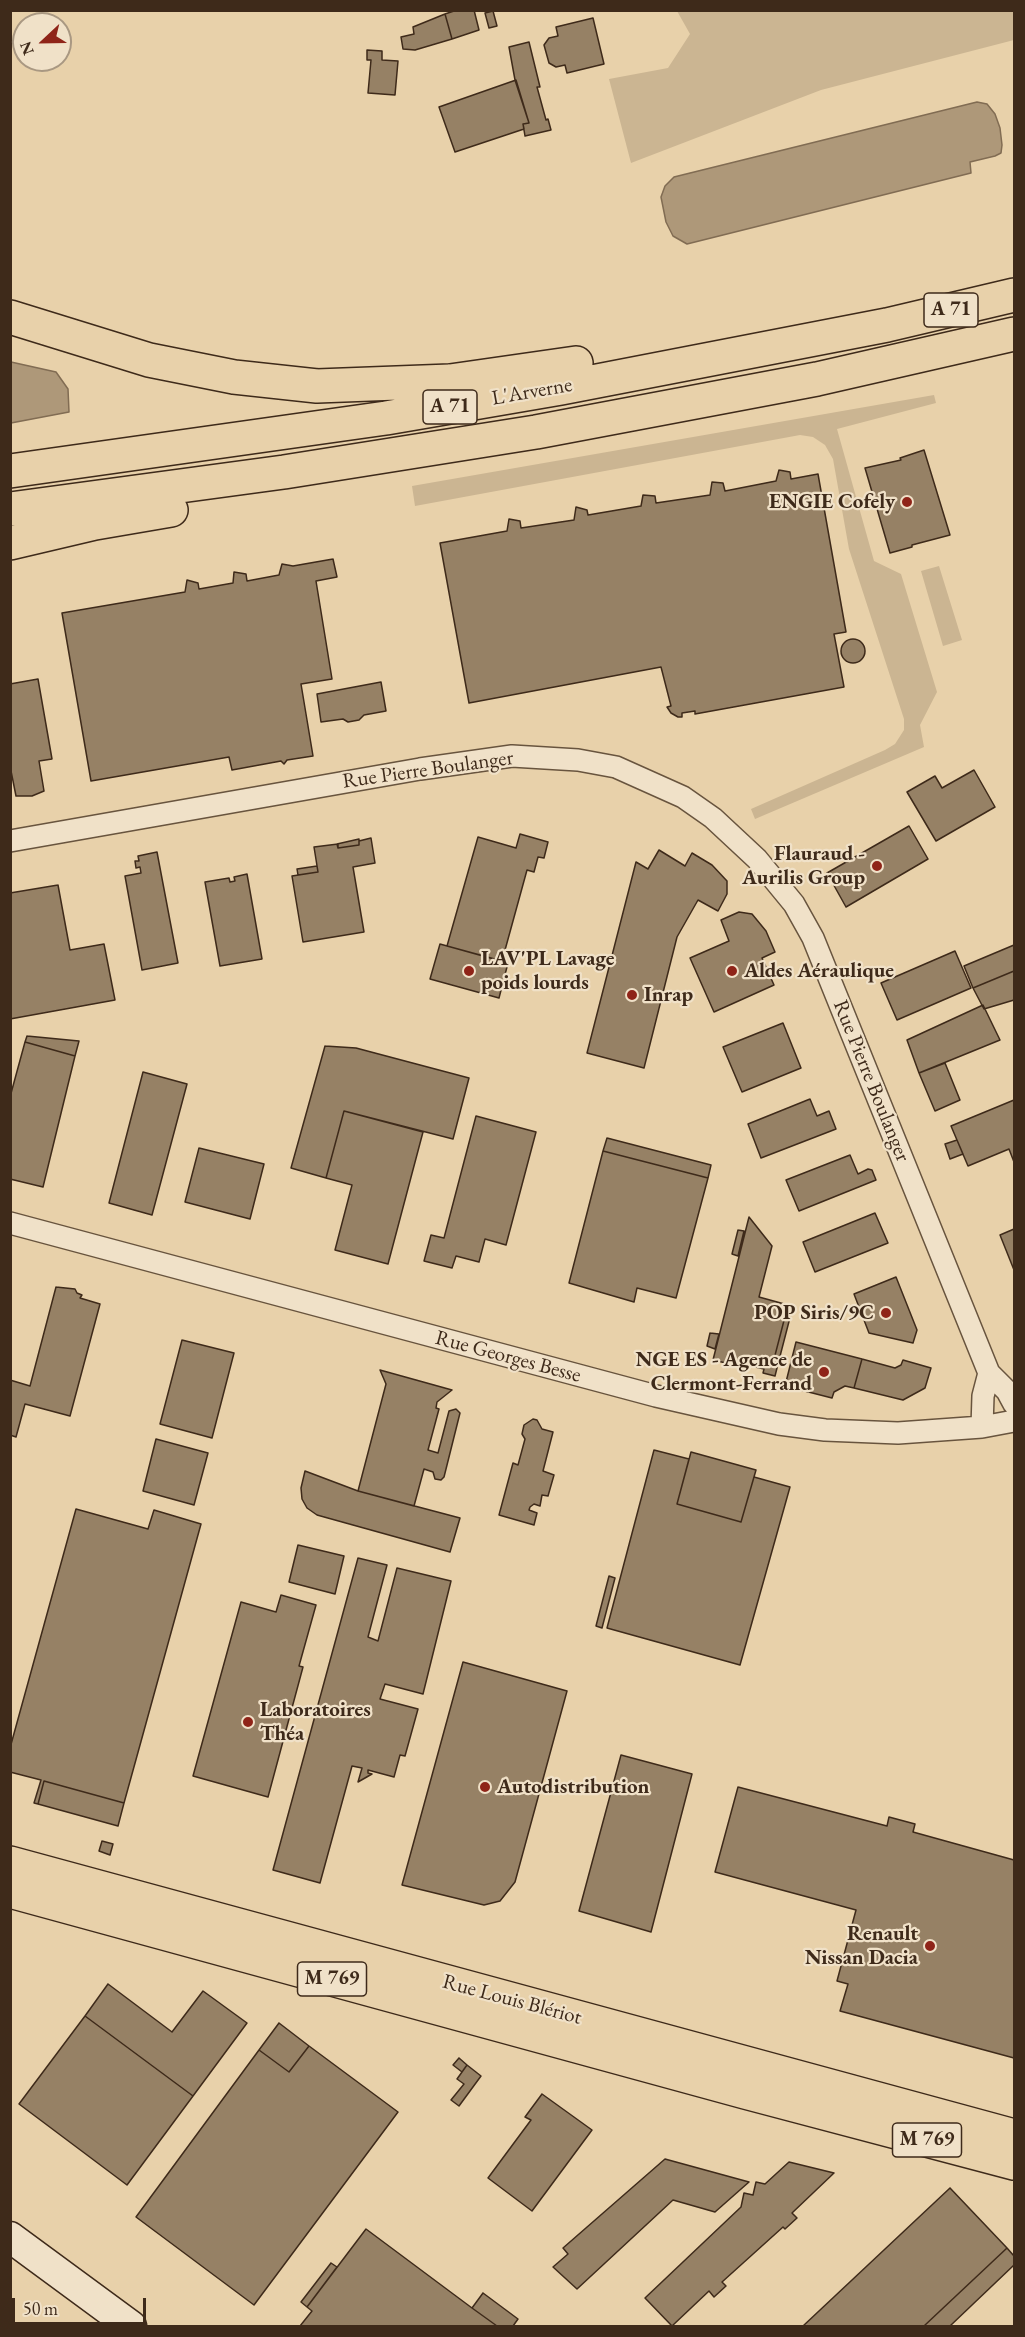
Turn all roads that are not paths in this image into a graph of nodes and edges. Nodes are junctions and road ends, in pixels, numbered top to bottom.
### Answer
1 (1014, 295) edge
2 (10, 317) edge
3 (887, 325) junction
4 (1014, 334) edge
5 (10, 471) edge
6 (284, 472) junction
7 (10, 509) edge
8 (10, 543) edge
9 (10, 841) edge
10 (10, 1223) edge
11 (989, 1373) junction
12 (1014, 1404) edge
13 (1014, 1421) edge
14 (982, 1427) junction
15 (10, 1863) edge
16 (10, 1891) edge
17 (1014, 2136) edge
18 (1014, 2163) edge
19 (10, 2237) edge
20 (131, 2326) edge

1 - 3 main road, L'Arverne / A 71
2 - 3 main road
3 - 5 main road, L'Arverne / A 71
4 - 6 main road, L'Arverne / A 71
6 - 7 main road, L'Arverne / A 71
6 - 8 main road
9 - 11 street, Rue Pierre Boulanger
10 - 14 street, Rue Georges Besse
11 - 12 street, Rue Pierre Boulanger
11 - 14 street
13 - 14 street, Rue Georges Besse
15 - 17 main road, Rue Louis Blériot / M 769
16 - 18 main road, Rue Louis Blériot / M 769
19 - 20 main road

